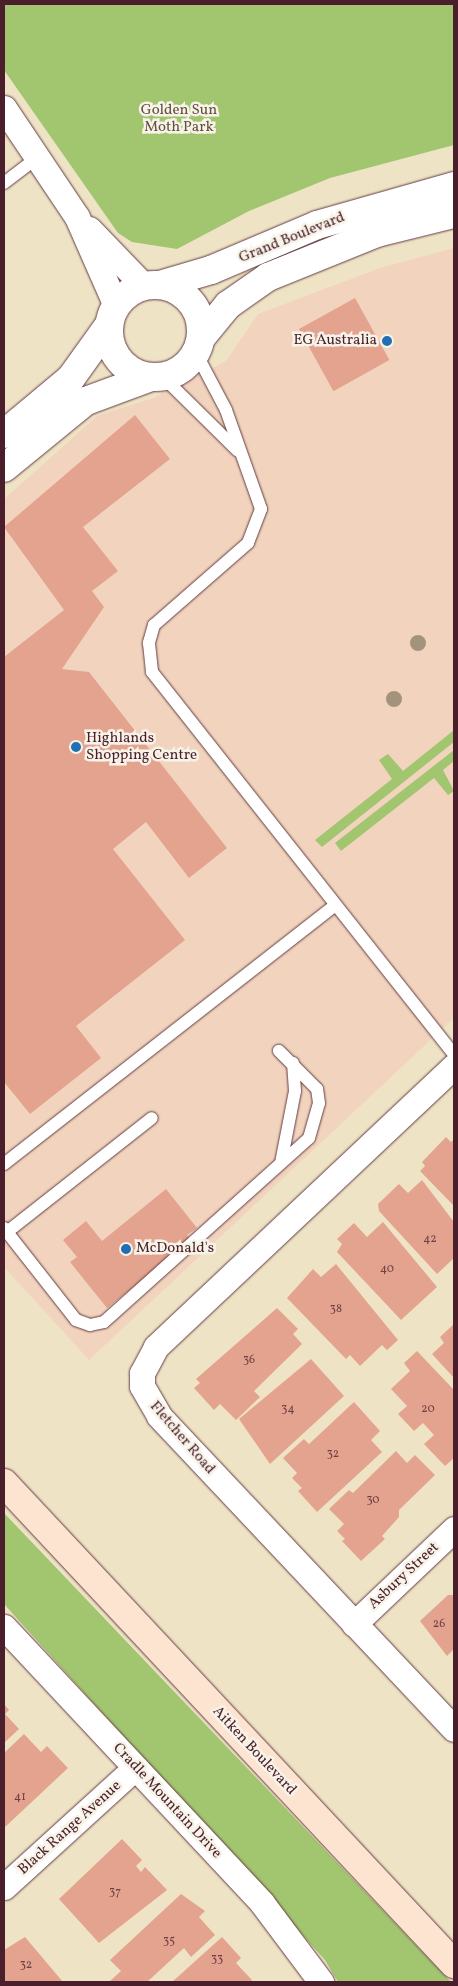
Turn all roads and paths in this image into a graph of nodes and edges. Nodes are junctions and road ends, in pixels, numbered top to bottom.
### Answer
1 (4, 108) edge
2 (38, 157) junction
3 (4, 183) edge
4 (454, 186) edge
5 (454, 214) edge
6 (77, 217) junction
7 (152, 286) junction
8 (113, 316) junction
9 (198, 345) junction
10 (157, 377) junction
11 (4, 434) edge
12 (242, 455) junction
13 (4, 468) edge
14 (334, 906) junction
15 (279, 1051) dead end
16 (454, 1055) edge
17 (293, 1063) junction
18 (454, 1066) edge
19 (152, 1118) dead end
20 (4, 1164) edge
21 (278, 1168) junction
22 (6, 1230) edge
23 (4, 1466) edge
24 (4, 1483) edge
25 (454, 1529) edge
26 (55, 1537) junction
27 (354, 1624) junction
28 (4, 1627) edge
29 (454, 1729) edge
30 (136, 1768) junction
31 (4, 1887) edge
32 (454, 1964) edge
33 (321, 1982) edge

1 - 2 street
2 - 3 lane
2 - 6 street
4 - 7 street, Grand Boulevard
5 - 9 street, Grand Boulevard
6 - 7 street
6 - 8 street
7 - 8 street
7 - 9 street
8 - 10 street
8 - 11 street
9 - 10 street
9 - 12 lane
10 - 12 lane
10 - 13 street
12 - 14 lane
14 - 16 lane
14 - 20 lane
15 - 17 lane
17 - 21 lane
17 - 21 lane
18 - 27 street, Fletcher Road
19 - 22 lane
21 - 22 lane
23 - 26 main road, Aitken Boulevard
24 - 26 main road, Aitken Boulevard
25 - 27 street, Asbury Street
26 - 32 main road, Aitken Boulevard
27 - 29 street, Fletcher Road
28 - 30 street, Cradle Mountain Drive
30 - 31 street, Black Range Avenue
30 - 33 street, Cradle Mountain Drive

